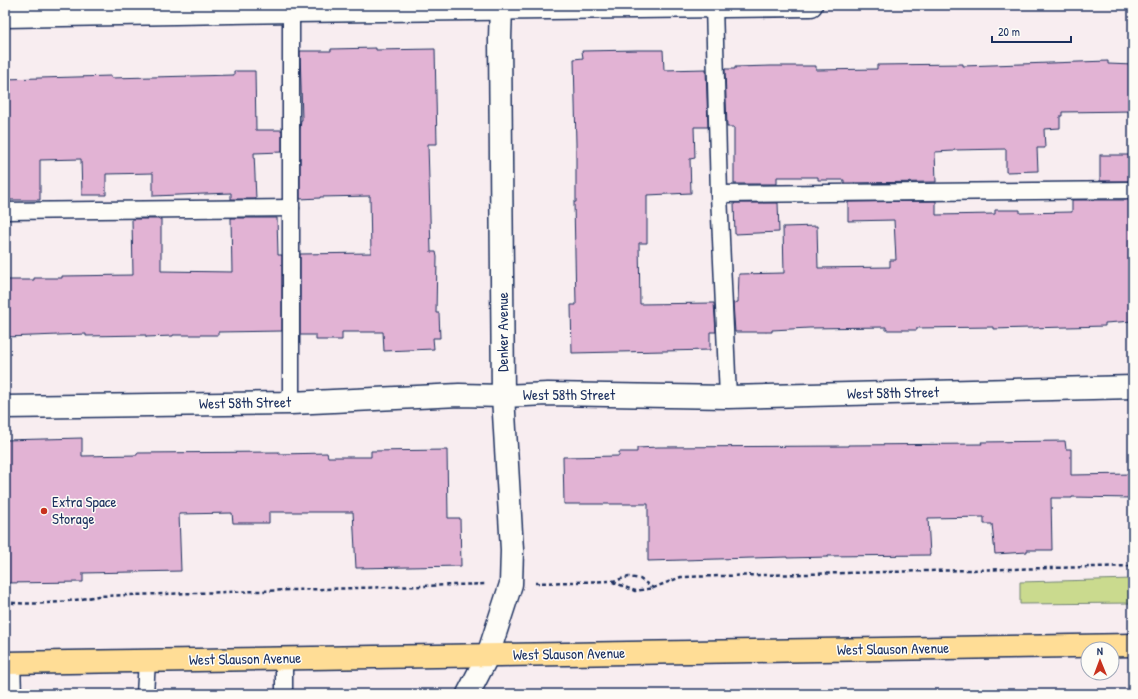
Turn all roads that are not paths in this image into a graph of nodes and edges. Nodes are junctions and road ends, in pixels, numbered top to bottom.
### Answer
1 (811, 5) edge
2 (714, 6) edge
3 (501, 7) edge
4 (292, 8) edge
5 (5, 16) edge
6 (1133, 190) edge
7 (719, 194) junction
8 (291, 208) junction
9 (5, 211) edge
10 (1133, 388) edge
11 (503, 396) junction
12 (728, 397) junction
13 (291, 403) junction
14 (5, 407) edge
15 (1133, 644) edge
16 (488, 655) junction
17 (284, 659) junction
18 (147, 661) junction
19 (9, 663) edge
20 (14, 694) edge
21 (145, 694) edge
22 (284, 694) edge
23 (468, 694) edge

1 - 2 street
2 - 3 street
2 - 7 lane
3 - 4 street
3 - 11 street, Denker Avenue
4 - 5 street
4 - 8 lane
6 - 7 lane
7 - 12 lane
8 - 9 lane
8 - 13 lane
10 - 12 street, West 58th Street
11 - 12 street, West 58th Street
11 - 13 street, West 58th Street
11 - 16 street, Denker Avenue
13 - 14 street, West 58th Street
15 - 16 main road, West Slauson Avenue
16 - 17 main road, West Slauson Avenue
16 - 23 street, Denker Avenue
17 - 18 main road, West Slauson Avenue
17 - 22 lane
18 - 19 main road, West Slauson Avenue
18 - 21 lane
19 - 20 lane

